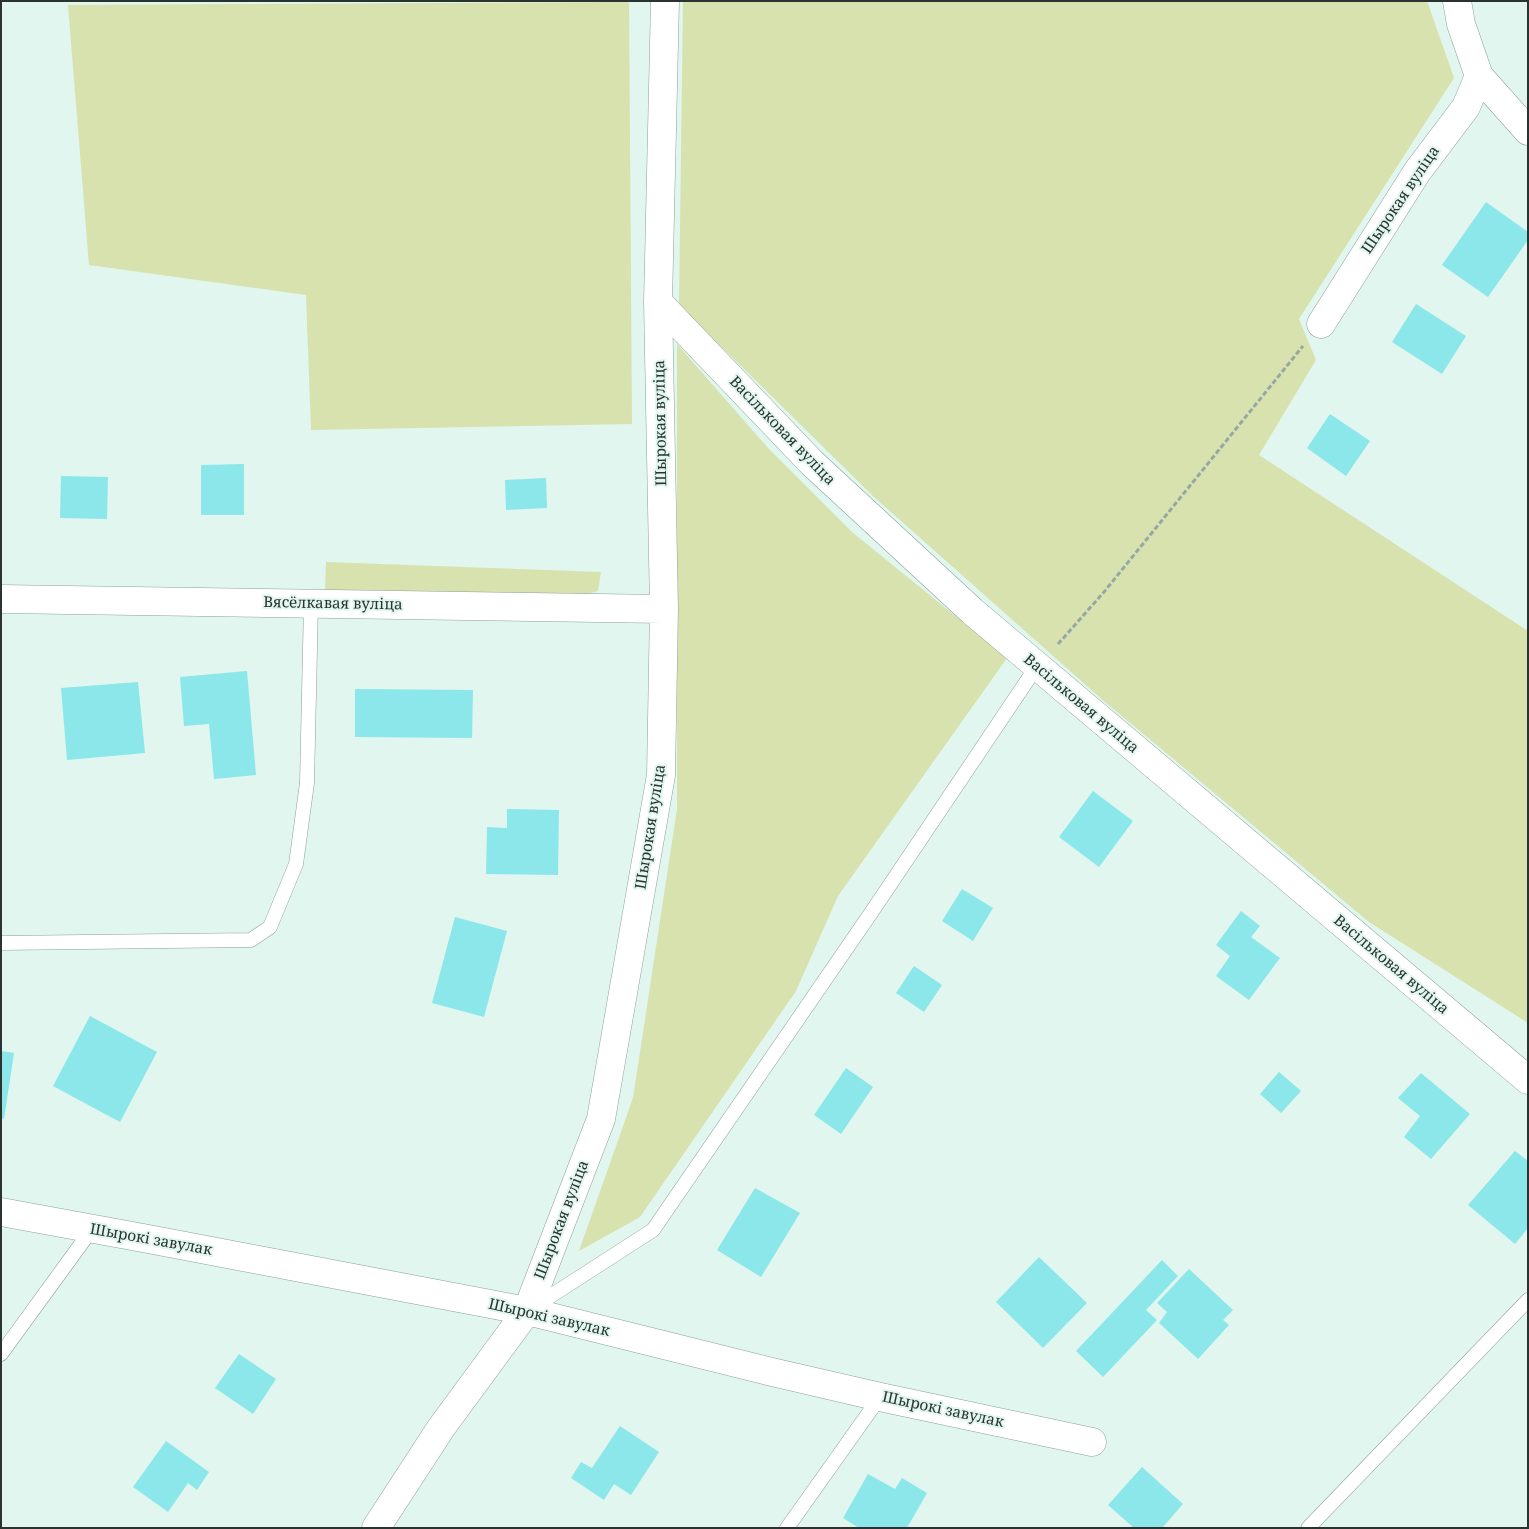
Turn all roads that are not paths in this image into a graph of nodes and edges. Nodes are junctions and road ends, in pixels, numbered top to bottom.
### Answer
1 (665, 1) edge
2 (1457, 1) edge
3 (1479, 76) junction
4 (1528, 131) edge
5 (658, 302) junction
6 (1321, 324) road end
7 (1, 599) edge
8 (311, 604) junction
9 (664, 609) junction
10 (1037, 666) junction
11 (1, 943) edge
12 (1528, 1080) edge
13 (1, 1212) edge
14 (92, 1229) junction
15 (1528, 1300) edge
16 (527, 1311) junction
17 (1, 1354) edge
18 (880, 1397) junction
19 (1092, 1442) dead end
20 (376, 1528) edge
21 (787, 1528) edge
22 (1308, 1528) edge

1 - 5 street, Шырокая вуліца
2 - 3 street
3 - 4 street
3 - 6 street, Шырокая вуліца
5 - 9 street, Шырокая вуліца
5 - 10 street, Васільковая вуліца
7 - 8 street, Вясёлкавая вуліца
8 - 9 street, Вясёлкавая вуліца
8 - 11 lane
9 - 16 street, Шырокая вуліца
10 - 12 street, Васільковая вуліца
10 - 16 lane
13 - 14 street, Шырокі завулак
14 - 16 street, Шырокі завулак
14 - 17 lane
15 - 22 lane
16 - 18 street, Шырокі завулак
16 - 20 street, Шырокая вуліца
18 - 19 street, Шырокі завулак
18 - 21 lane

